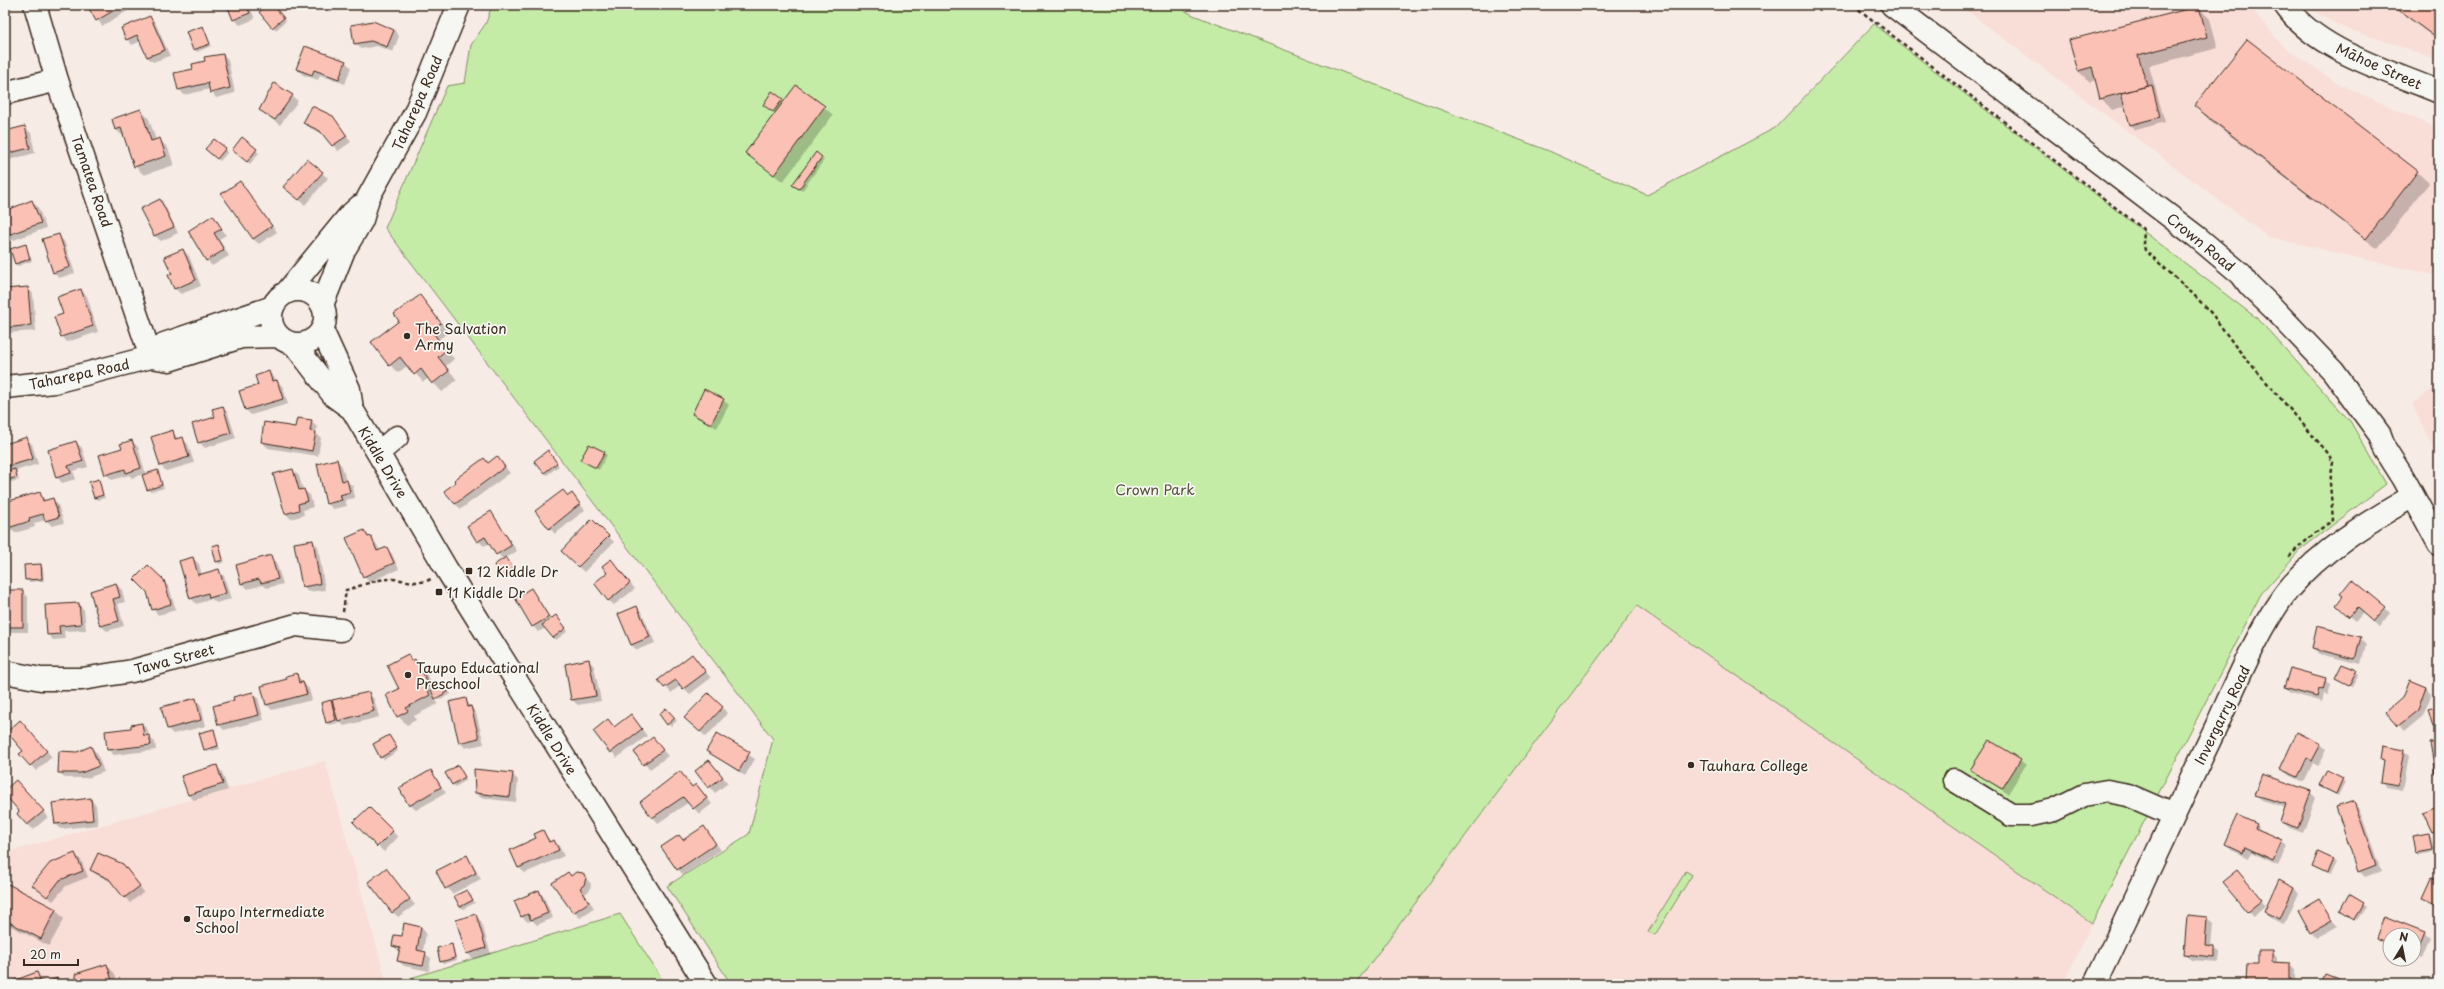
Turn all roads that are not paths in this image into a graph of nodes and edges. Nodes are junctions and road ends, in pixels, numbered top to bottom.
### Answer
1 (35, 5) edge
2 (459, 5) edge
3 (1892, 5) edge
4 (2285, 5) edge
5 (58, 80) junction
6 (2439, 92) edge
7 (5, 93) edge
8 (368, 198) junction
9 (280, 300) junction
10 (322, 305) junction
11 (322, 330) junction
12 (286, 340) junction
13 (152, 357) junction
14 (5, 387) edge
15 (352, 409) junction
16 (397, 437) dead end
17 (378, 453) junction
18 (2413, 496) junction
19 (2439, 544) edge
20 (341, 630) road end
21 (5, 672) edge
22 (1954, 780) dead end
23 (2174, 815) junction
24 (706, 984) edge
25 (2095, 984) edge

1 - 5 street, Tamatea Road
2 - 8 street, Taharepa Road
3 - 18 street, Crown Road
4 - 6 street, Māhoe Street
5 - 7 street
5 - 13 street, Tamatea Road
8 - 9 street, Taharepa Road
8 - 10 street, Taharepa Road
9 - 10 street, Taharepa Road
9 - 12 street
9 - 13 street, Taharepa Road
10 - 11 street, Taharepa Road
11 - 12 street, Taharepa Road
11 - 15 street, Kiddle Drive
12 - 13 street, Taharepa Road
12 - 15 street, Kiddle Drive
13 - 14 street, Taharepa Road
15 - 17 street, Kiddle Drive
16 - 17 street
17 - 24 street, Kiddle Drive
18 - 19 street, Crown Road
18 - 23 street, Invergarry Road
20 - 21 street, Tawa Street
22 - 23 street
23 - 25 street, Invergarry Road

